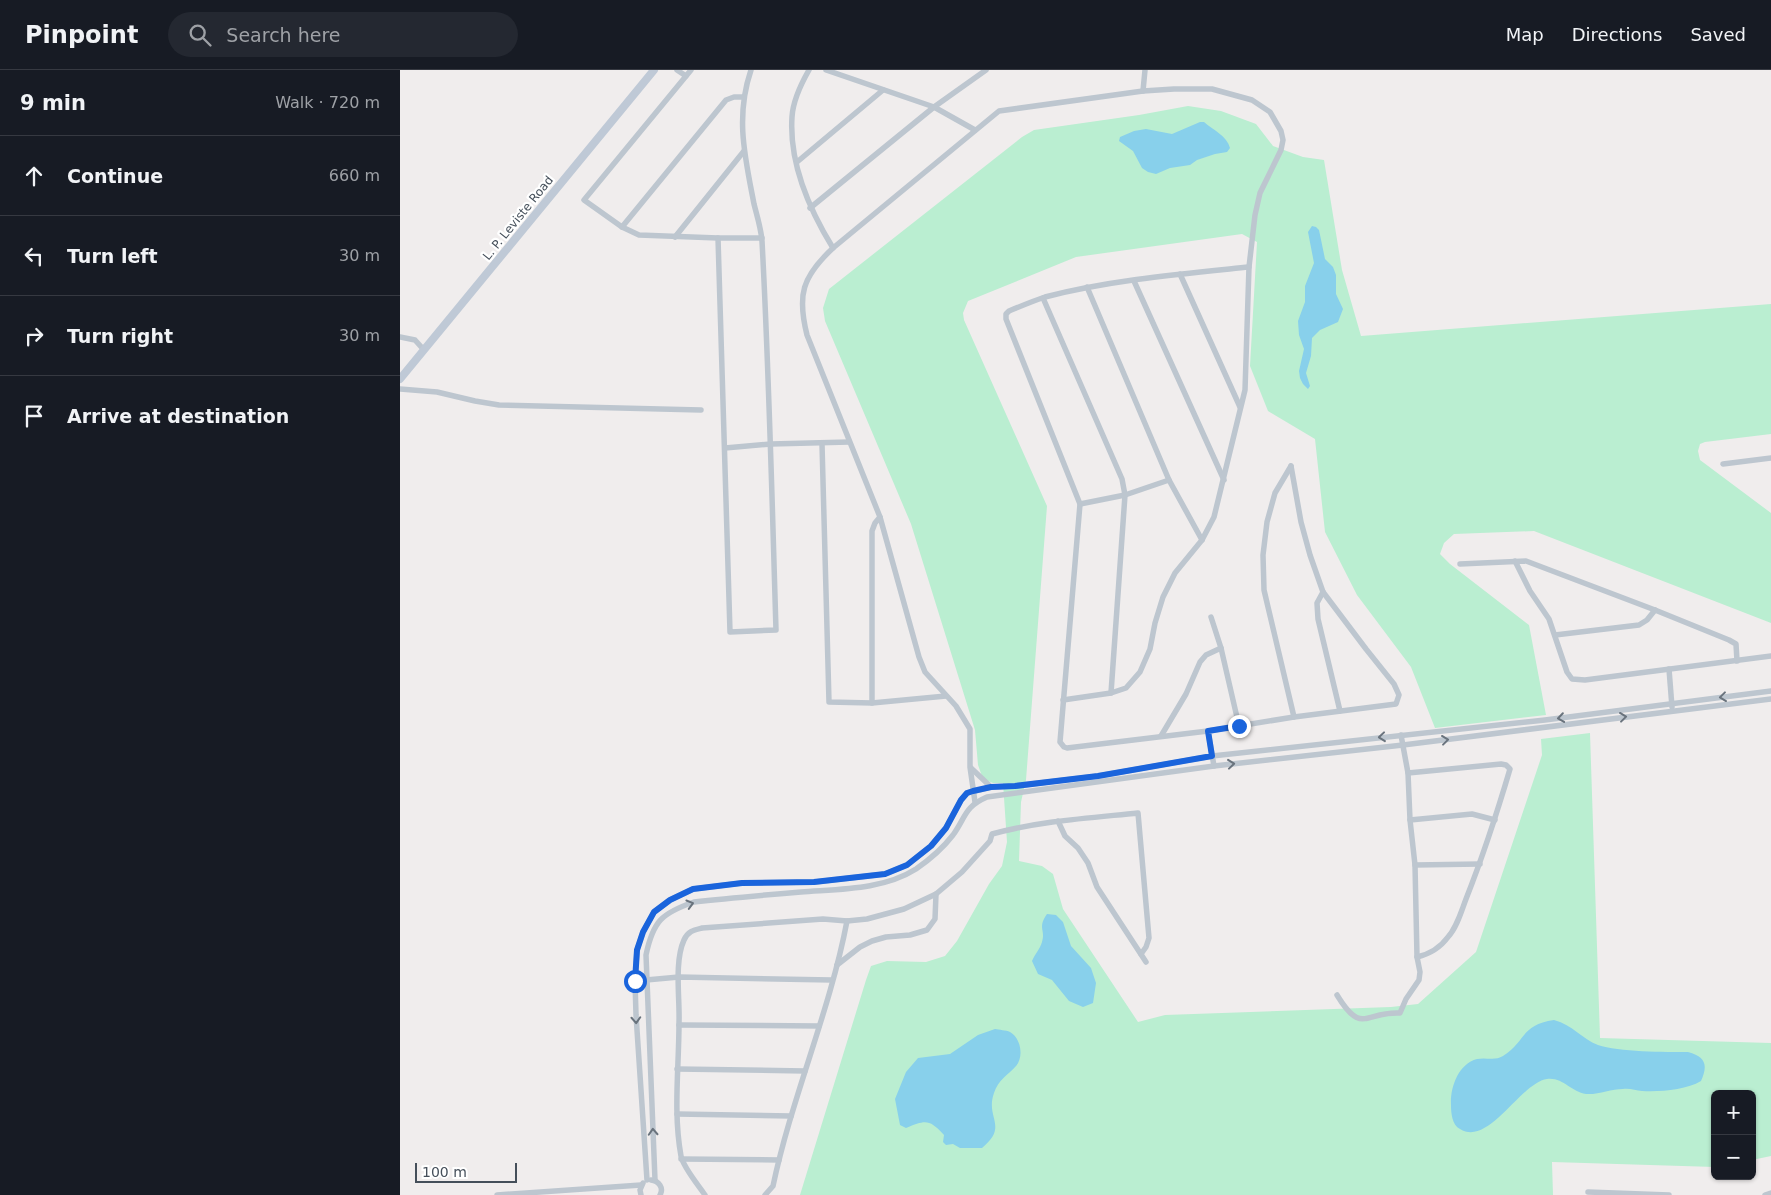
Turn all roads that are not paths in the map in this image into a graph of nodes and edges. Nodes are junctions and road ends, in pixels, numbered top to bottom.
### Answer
1 (654, 70) edge
2 (677, 70) edge
3 (691, 70) edge
4 (751, 70) edge
5 (808, 70) edge
6 (826, 70) edge
7 (986, 70) edge
8 (1145, 70) edge
9 (686, 76) junction
10 (883, 90) junction
11 (1143, 92) junction
12 (743, 97) junction
13 (934, 107) junction
14 (975, 130) junction
15 (744, 151) junction
16 (797, 162) junction
17 (810, 208) junction
18 (622, 227) junction
19 (675, 236) junction
20 (718, 238) junction
21 (762, 238) junction
22 (833, 248) junction
23 (1249, 268) junction
24 (1180, 274) junction
25 (1134, 281) junction
26 (1088, 287) junction
27 (1043, 298) junction
28 (400, 337) edge
29 (424, 350) junction
30 (400, 379) edge
31 (400, 389) edge
32 (1240, 407) junction
33 (701, 410) dead end
34 (849, 442) junction
35 (771, 444) junction
36 (822, 444) junction
37 (725, 448) junction
38 (1771, 458) edge
39 (1723, 464) dead end
40 (1169, 480) junction
41 (1224, 480) junction
42 (1125, 495) junction
43 (1080, 504) junction
44 (880, 517) junction
45 (1202, 540) junction
46 (1515, 561) junction
47 (1460, 564) dead end
48 (1323, 592) junction
49 (1655, 610) junction
50 (1210, 617) dead end
51 (1555, 634) junction
52 (1221, 648) junction
53 (1771, 656) edge
54 (1737, 661) junction
55 (1669, 669) junction
56 (1771, 691) edge
57 (1111, 693) junction
58 (946, 696) junction
59 (1771, 699) edge
60 (1063, 700) junction
61 (872, 703) junction
62 (1672, 703) junction
63 (1340, 711) junction
64 (1672, 711) junction
65 (1294, 717) junction
66 (1239, 726) junction
67 (1208, 731) junction
68 (1401, 735) junction
69 (1161, 736) junction
70 (1403, 745) junction
71 (1212, 756) junction
72 (1214, 766) junction
73 (970, 767) junction
74 (1408, 773) junction
75 (991, 787) junction
76 (973, 791) junction
77 (975, 802) junction
78 (1410, 820) junction
79 (1495, 820) junction
80 (1058, 821) junction
81 (1480, 864) junction
82 (1415, 865) junction
83 (936, 894) junction
84 (847, 921) junction
85 (1141, 954) junction
86 (1417, 957) junction
87 (1146, 962) dead end
88 (837, 965) junction
89 (679, 977) junction
90 (646, 980) junction
91 (832, 980) junction
92 (635, 981) junction
93 (1337, 995) dead end
94 (680, 1025) junction
95 (819, 1026) junction
96 (677, 1069) junction
97 (805, 1071) junction
98 (677, 1114) junction
99 (791, 1116) junction
100 (681, 1159) junction
101 (778, 1160) junction
102 (647, 1180) junction
103 (655, 1180) junction
104 (641, 1185) junction
105 (660, 1185) junction
106 (562, 1192) edge
107 (1588, 1192) dead end
108 (1771, 1193) edge
109 (497, 1195) edge
110 (641, 1195) edge
111 (660, 1195) edge
112 (667, 1195) edge
113 (705, 1195) edge
114 (765, 1195) edge
115 (1669, 1195) edge
116 (1765, 1195) edge

1 - 29 main road, L. P. Leviste Road
2 - 9 street
3 - 9 street
4 - 12 street
5 - 16 street
6 - 10 street
7 - 13 street
8 - 11 street
9 - 18 street
10 - 13 street
10 - 16 street
11 - 14 street
11 - 23 street
12 - 15 street
12 - 18 street
13 - 14 street
13 - 17 street
14 - 22 street
15 - 19 street
15 - 21 street
16 - 17 street
17 - 22 street
18 - 19 street
19 - 20 street
20 - 21 street
20 - 37 street
21 - 35 street
22 - 34 street
23 - 24 street
23 - 32 street
24 - 25 street
24 - 32 street
25 - 26 street
25 - 41 street
26 - 27 street
26 - 40 street
27 - 42 street
27 - 43 street
28 - 29 street
29 - 30 main road, L. P. Leviste Road
31 - 33 street
32 - 41 street
34 - 36 street
34 - 44 street
35 - 36 street
35 - 37 street
35 - 37 street
36 - 61 street
38 - 39 street
40 - 42 street
40 - 45 street
41 - 45 street
42 - 43 street
42 - 57 street
43 - 60 street
44 - 58 street
44 - 61 street
45 - 57 street
46 - 47 street
46 - 49 street
46 - 51 street
48 - 63 street
48 - 63 street
48 - 65 street
49 - 51 street
49 - 54 street
50 - 52 street
51 - 55 street
52 - 66 street
52 - 69 street
53 - 54 street
54 - 55 street
55 - 62 street
56 -> 62 street
57 - 60 street
58 - 61 street
58 - 73 street
59 - 64 street
60 - 69 street
62 - 64 street
62 -> 68 street
63 - 65 street
70 -> 64 street
65 - 66 street
66 - 67 street
67 - 69 street
67 - 71 street
68 - 70 street
68 -> 71 street
72 -> 70 street
70 - 74 street
71 - 72 street
71 - 75 street
72 - 77 street
73 - 75 street
73 - 76 street
74 - 78 street
74 - 79 street
75 - 76 street
76 - 77 street
76 - 92 street
90 -> 77 street
78 - 79 street
78 - 82 street
79 - 81 street
80 - 83 street
80 - 85 street
80 - 85 street
81 - 82 street
81 - 86 street
82 - 86 street
83 - 84 street
83 - 88 street
84 - 88 street
84 - 89 street
85 - 87 street
86 - 93 street
88 - 91 street
89 - 90 street
89 - 91 street
89 - 94 street
90 - 92 street
103 -> 90 street
91 - 95 street
92 -> 102 street
94 - 95 street
94 - 96 street
95 - 97 street
96 - 97 street
96 - 98 street
97 - 99 street
98 - 99 street
98 - 100 street
99 - 101 street
100 - 101 street
100 - 113 street
101 - 114 street
102 - 103 street
102 - 104 street
103 - 105 street
104 - 106 street
104 - 110 street
105 - 111 street
105 - 112 street
106 - 109 street
107 - 115 street
108 - 116 street

